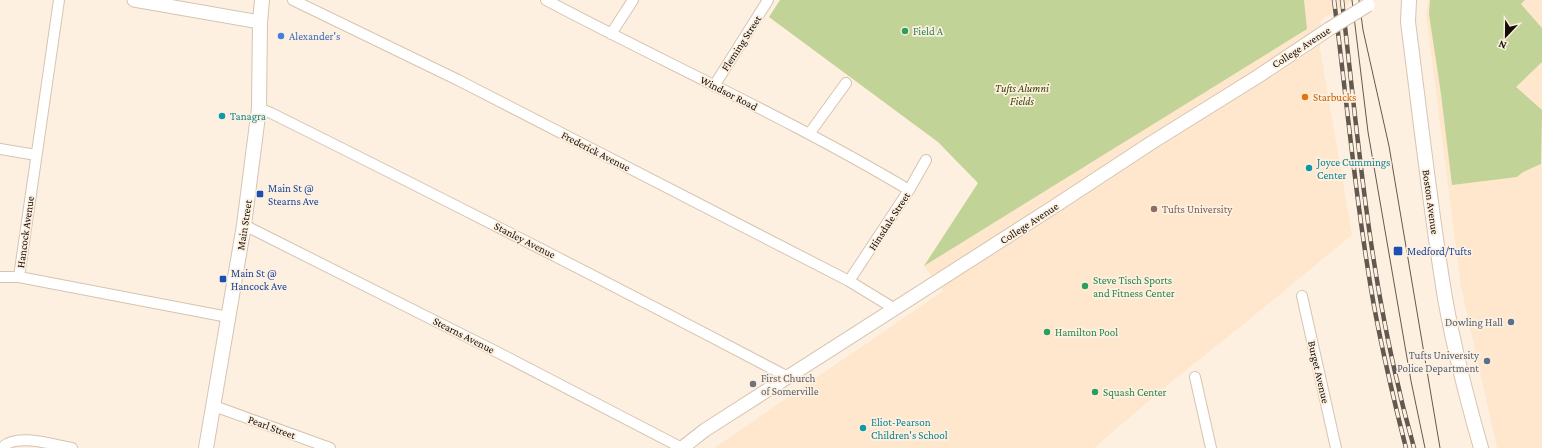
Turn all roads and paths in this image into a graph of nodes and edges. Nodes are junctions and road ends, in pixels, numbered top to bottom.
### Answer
1 (59, 0) edge
2 (134, 0) edge
3 (262, 0) edge
4 (293, 0) edge
5 (546, 0) edge
6 (633, 0) edge
7 (768, 0) edge
8 (1409, 0) edge
9 (1372, 2) edge
10 (260, 22) junction
11 (611, 34) junction
12 (846, 83) dead end
13 (714, 86) junction
14 (259, 108) junction
15 (809, 134) junction
16 (0, 149) edge
17 (36, 155) junction
18 (926, 160) dead end
19 (909, 190) junction
20 (244, 225) junction
21 (0, 277) edge
22 (19, 277) junction
23 (849, 281) junction
24 (1302, 296) dead end
25 (895, 308) junction
26 (228, 317) junction
27 (788, 377) junction
28 (1195, 377) dead end
29 (214, 406) junction
30 (2, 448) edge
31 (72, 448) edge
32 (206, 448) edge
33 (330, 448) edge
34 (682, 448) edge
35 (1211, 448) edge
36 (1336, 448) edge
37 (1481, 448) edge

1 - 17 street, Hancock Avenue
2 - 10 street
3 - 10 main road, Main Street
4 - 23 street, Frederick Avenue
5 - 11 street, Windsor Road
6 - 11 street
7 - 13 street, Fleming Street
8 - 37 main road, Boston Avenue
9 - 25 street, College Avenue, bridge
10 - 14 main road, Main Street
11 - 13 street, Windsor Road
12 - 15 street
13 - 15 street, Windsor Road
14 - 20 main road, Main Street
14 - 27 street, Stanley Avenue
15 - 19 street, Windsor Road
16 - 17 street
17 - 22 street, Hancock Avenue
18 - 19 street, Hinsdale Street
19 - 23 street, Hinsdale Street
20 - 26 main road, Main Street
20 - 34 street, Stearns Avenue
21 - 22 street
22 - 26 street, Hancock Avenue
23 - 25 street, Frederick Avenue
24 - 36 street, Burget Avenue
25 - 27 street, College Avenue
26 - 29 main road, Main Street
27 - 34 street, College Avenue
28 - 35 street
29 - 32 main road, Main Street
29 - 33 street, Pearl Street
30 - 31 street

